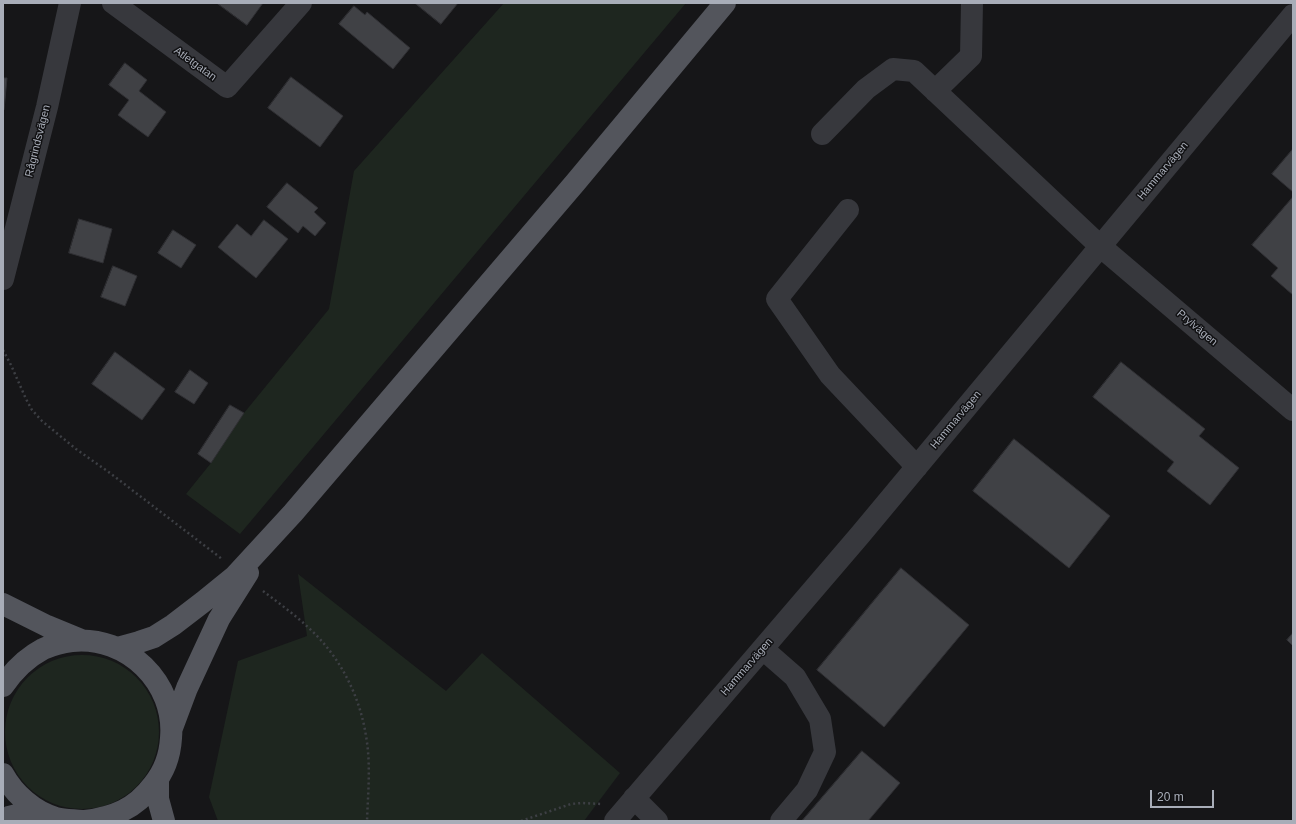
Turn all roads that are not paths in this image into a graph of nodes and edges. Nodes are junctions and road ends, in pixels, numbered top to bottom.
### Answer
1 (70, 3) edge
2 (113, 3) edge
3 (301, 3) edge
4 (725, 3) edge
5 (972, 3) edge
6 (1293, 15) edge
7 (935, 91) junction
8 (822, 134) dead end
9 (848, 210) dead end
10 (1100, 246) junction
11 (3, 279) edge
12 (1293, 410) edge
13 (917, 467) junction
14 (270, 539) junction
15 (3, 604) edge
16 (81, 640) junction
17 (117, 648) junction
18 (763, 649) junction
19 (3, 686) edge
20 (172, 730) junction
21 (3, 774) edge
22 (158, 780) junction
23 (38, 810) junction
24 (624, 810) edge
25 (3, 820) edge
26 (82, 821) edge
27 (85, 821) edge
28 (164, 821) edge
29 (657, 821) edge
30 (781, 821) edge

1 - 11 street, Rågrindsvägen
2 - 3 street, Atletgatan
4 - 14 main road
5 - 7 street
6 - 10 street, Hammarvägen
7 - 8 street, Prylvägen
7 - 10 street, Prylvägen
9 - 13 street
10 - 12 street, Prylvägen
10 - 13 street, Hammarvägen
13 - 18 street, Hammarvägen
14 - 17 main road
14 - 20 main road
15 - 16 main road
16 - 17 main road
16 - 19 main road
17 - 20 main road
18 - 24 street, Hammarvägen
18 - 30 street
20 - 22 main road
21 - 23 main road
22 - 27 main road
22 - 28 main road
23 - 25 main road
23 - 26 main road
24 - 29 street

